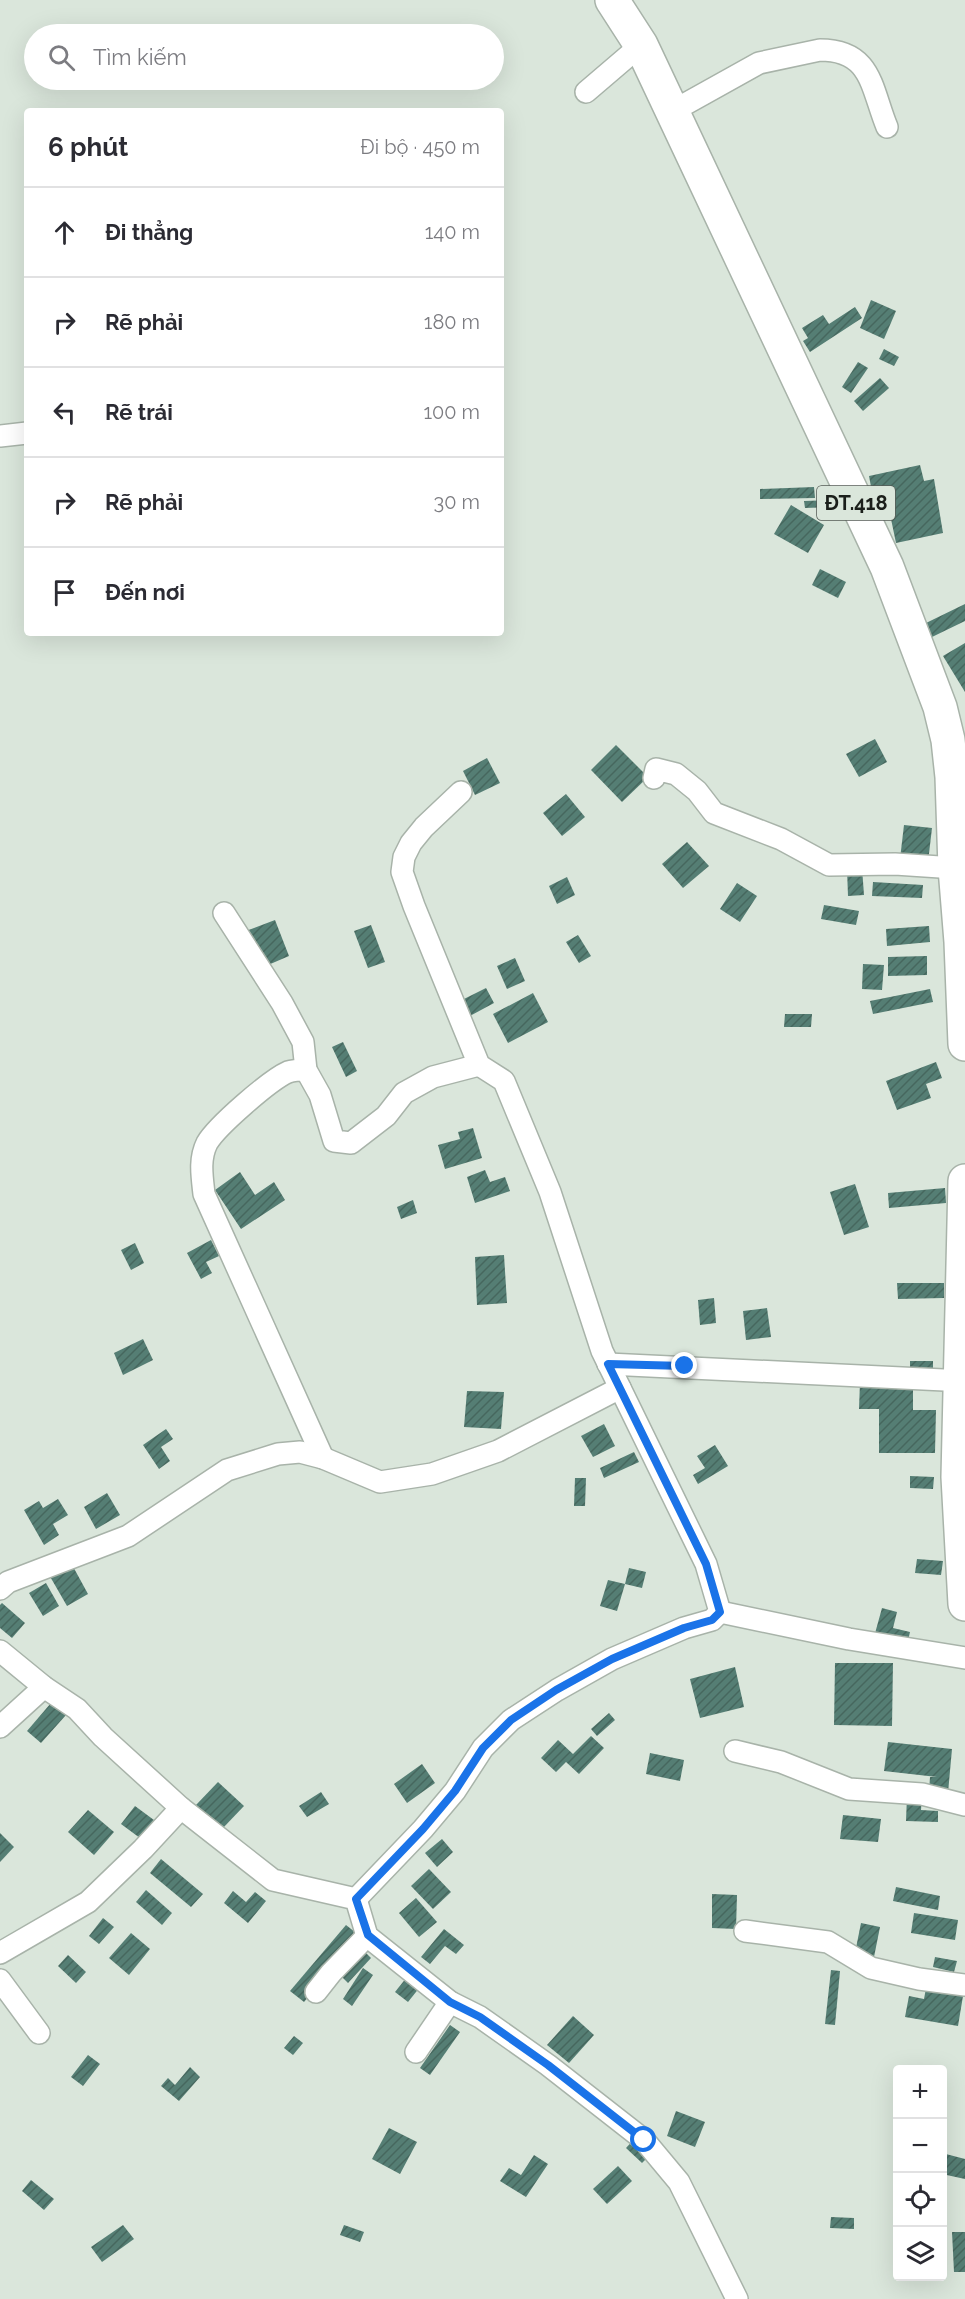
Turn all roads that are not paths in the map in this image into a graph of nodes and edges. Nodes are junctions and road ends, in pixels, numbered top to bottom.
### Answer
1 (612, 0) edge
2 (641, 45) junction
3 (586, 92) dead end
4 (671, 112) junction
5 (887, 127) dead end
6 (24, 433) edge
7 (0, 436) edge
8 (959, 771) edge
9 (654, 778) dead end
10 (461, 792) dead end
11 (955, 868) junction
12 (225, 913) dead end
13 (963, 941) edge
14 (965, 1044) edge
15 (479, 1065) junction
16 (306, 1070) junction
17 (965, 1181) edge
18 (608, 1364) junction
19 (962, 1380) edge
20 (620, 1388) junction
21 (323, 1458) junction
22 (0, 1589) edge
23 (965, 1604) edge
24 (720, 1612) junction
25 (0, 1651) edge
26 (965, 1658) edge
27 (44, 1687) junction
28 (0, 1727) edge
29 (735, 1751) dead end
30 (965, 1805) edge
31 (181, 1808) junction
32 (356, 1899) junction
33 (745, 1931) dead end
34 (368, 1935) junction
35 (0, 1953) edge
36 (0, 1980) edge
37 (965, 1985) edge
38 (316, 1992) dead end
39 (450, 2002) junction
40 (39, 2032) dead end
41 (416, 2052) dead end
42 (737, 2299) edge

1 - 2 main road, ĐT.418
2 - 3 street
2 - 4 main road, ĐT.418
4 - 5 street
4 - 8 main road, ĐT.418
6 - 7 street
8 - 11 main road, ĐT.418
9 - 11 street
10 - 15 street
11 - 13 main road, ĐT.418
12 - 16 street
13 - 14 main road, ĐT.418
15 - 16 street
15 - 18 street
16 - 21 street
17 - 19 main road
18 - 19 street
18 - 20 street
19 - 23 main road
20 - 21 street
20 - 24 street
21 - 22 street
24 - 26 street
24 - 32 street
25 - 27 street
27 - 28 street
27 - 31 street
29 - 30 street
31 - 32 street
31 - 35 street
32 - 34 street
33 - 37 street
34 - 38 street
34 - 39 street
36 - 40 street
39 - 41 street
39 - 42 street

